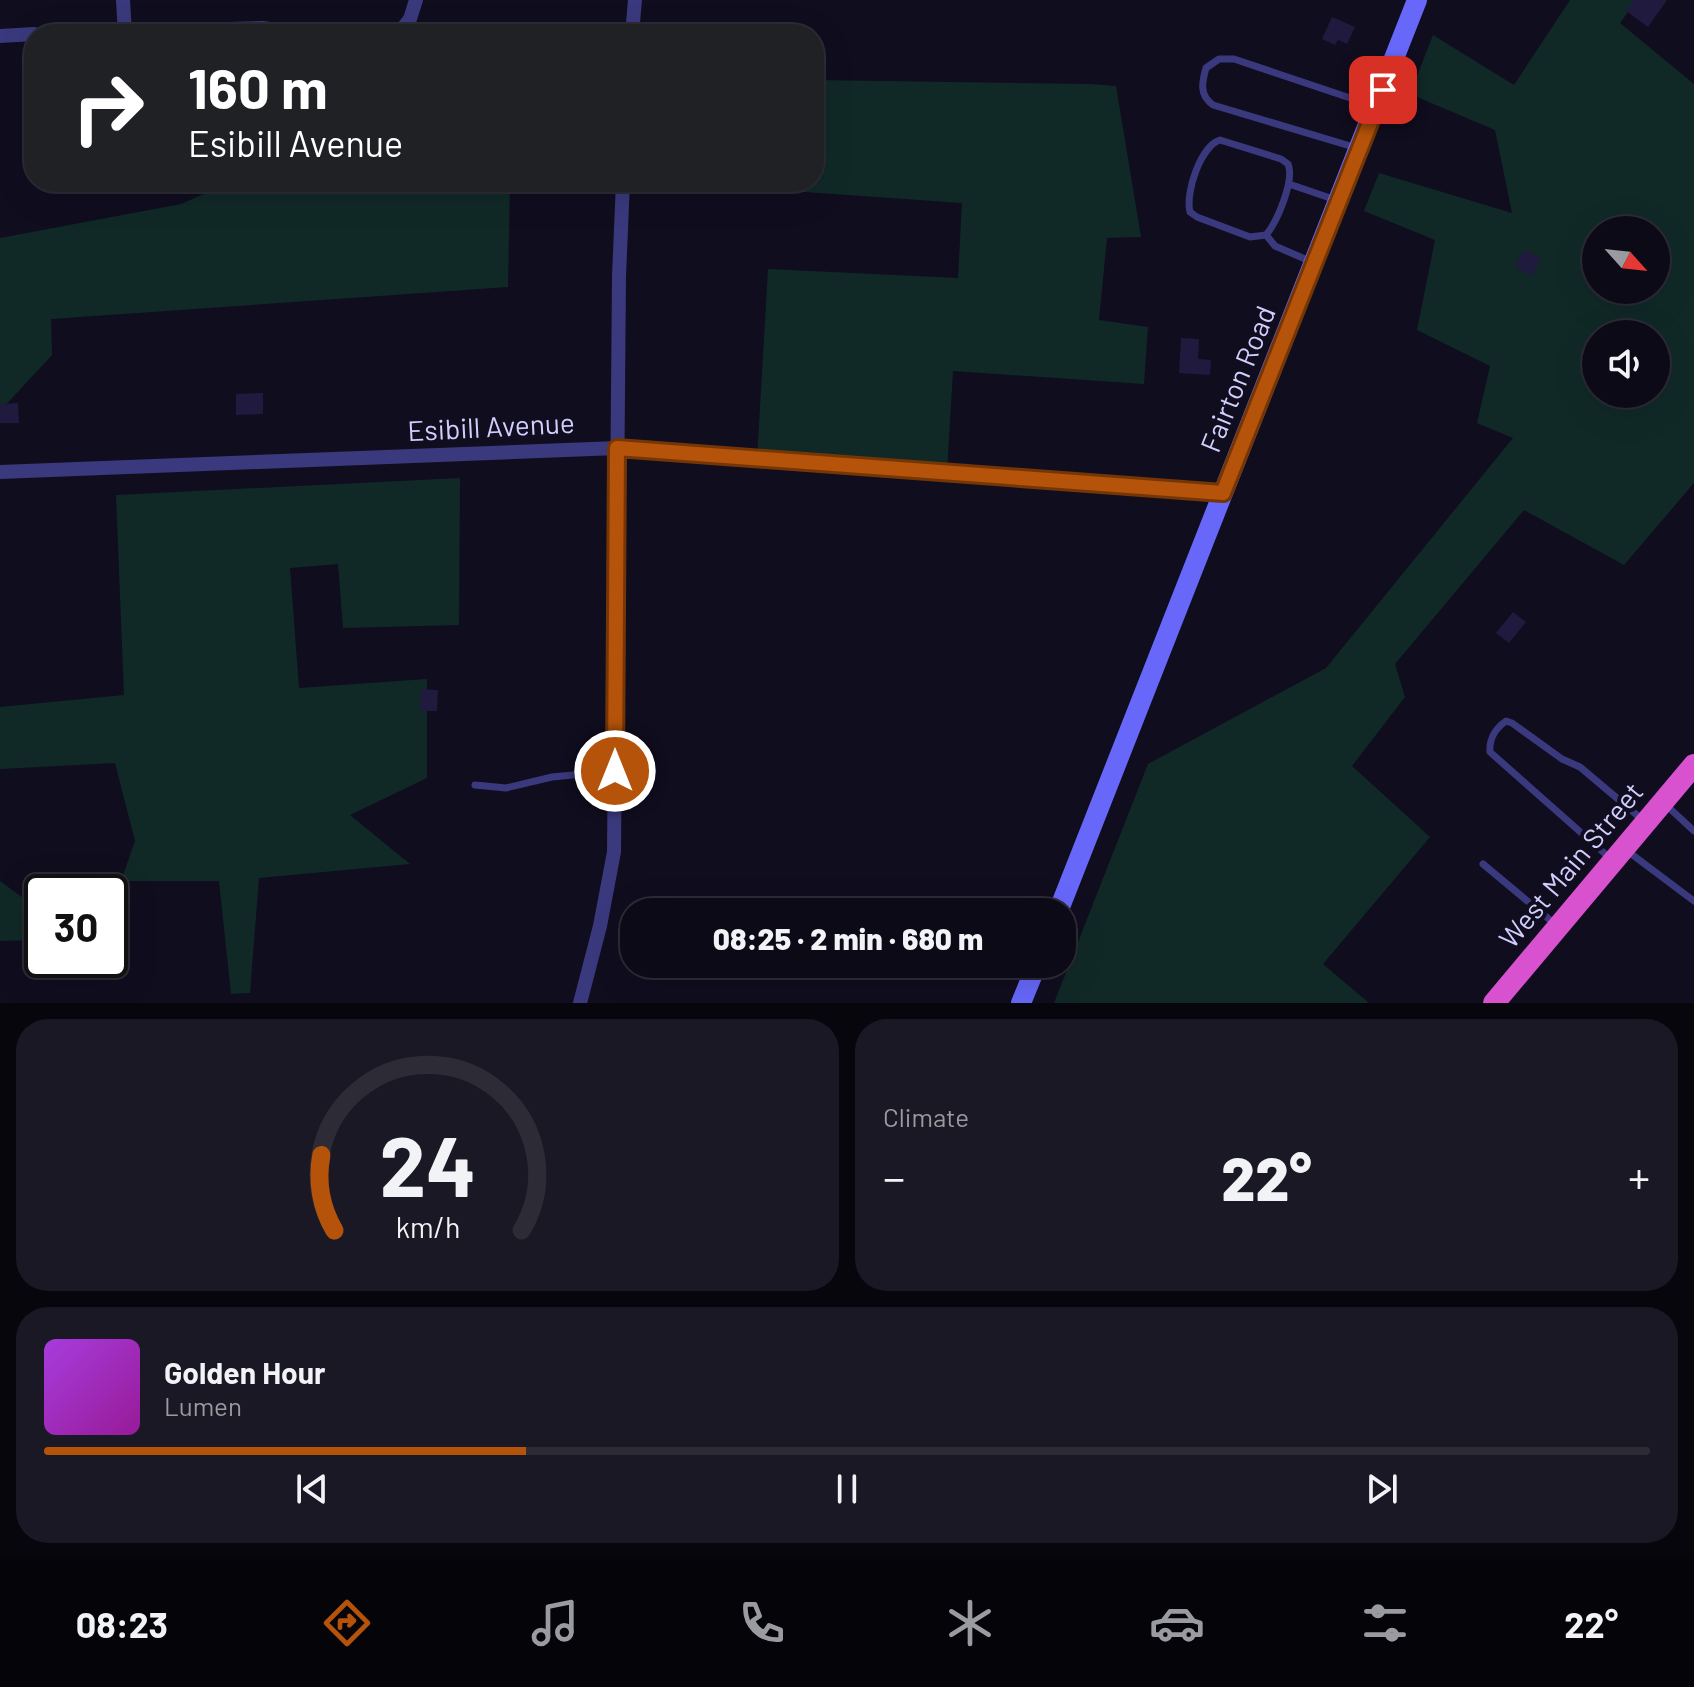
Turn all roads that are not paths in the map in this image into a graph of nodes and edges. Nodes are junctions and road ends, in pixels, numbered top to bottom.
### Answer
1 (123, 0) edge
2 (416, 0) edge
3 (635, 0) edge
4 (1417, 0) edge
5 (124, 24) edge
6 (406, 24) edge
7 (633, 24) edge
8 (24, 35) edge
9 (0, 36) edge
10 (1376, 106) junction
11 (1360, 149) junction
12 (1289, 184) junction
13 (623, 192) edge
14 (1339, 201) junction
15 (1266, 235) junction
16 (1315, 263) junction
17 (617, 448) junction
18 (0, 472) edge
19 (1223, 493) junction
20 (1694, 765) edge
21 (615, 771) junction
22 (475, 785) dead end
23 (1663, 802) junction
24 (1646, 823) junction
25 (1694, 831) edge
26 (1618, 855) junction
27 (1483, 864) dead end
28 (1064, 898) edge
29 (1694, 901) edge
30 (1558, 927) junction
31 (1031, 978) edge
32 (580, 1003) edge
33 (1021, 1003) edge
34 (1494, 1003) edge

1 - 5 street
2 - 6 street
3 - 7 street
4 - 10 main road, Fairton Road
8 - 9 street
10 - 11 main road, Fairton Road
10 - 11 lane
11 - 14 main road, Fairton Road
12 - 14 lane
12 - 15 lane
12 - 15 lane
13 - 17 street
14 - 16 main road, Fairton Road
15 - 16 lane
16 - 19 main road, Fairton Road
17 - 18 street, Esibill Avenue
17 - 19 street, Esibill Avenue
17 - 21 street
19 - 28 main road, Fairton Road
20 - 23 highway, West Main Street
21 - 22 lane
21 - 32 street
23 - 24 highway, West Main Street
23 - 25 lane
24 - 26 highway, West Main Street
24 - 26 lane
26 - 29 lane
26 - 30 highway, West Main Street
27 - 30 lane
30 - 34 highway, West Main Street
31 - 33 main road

